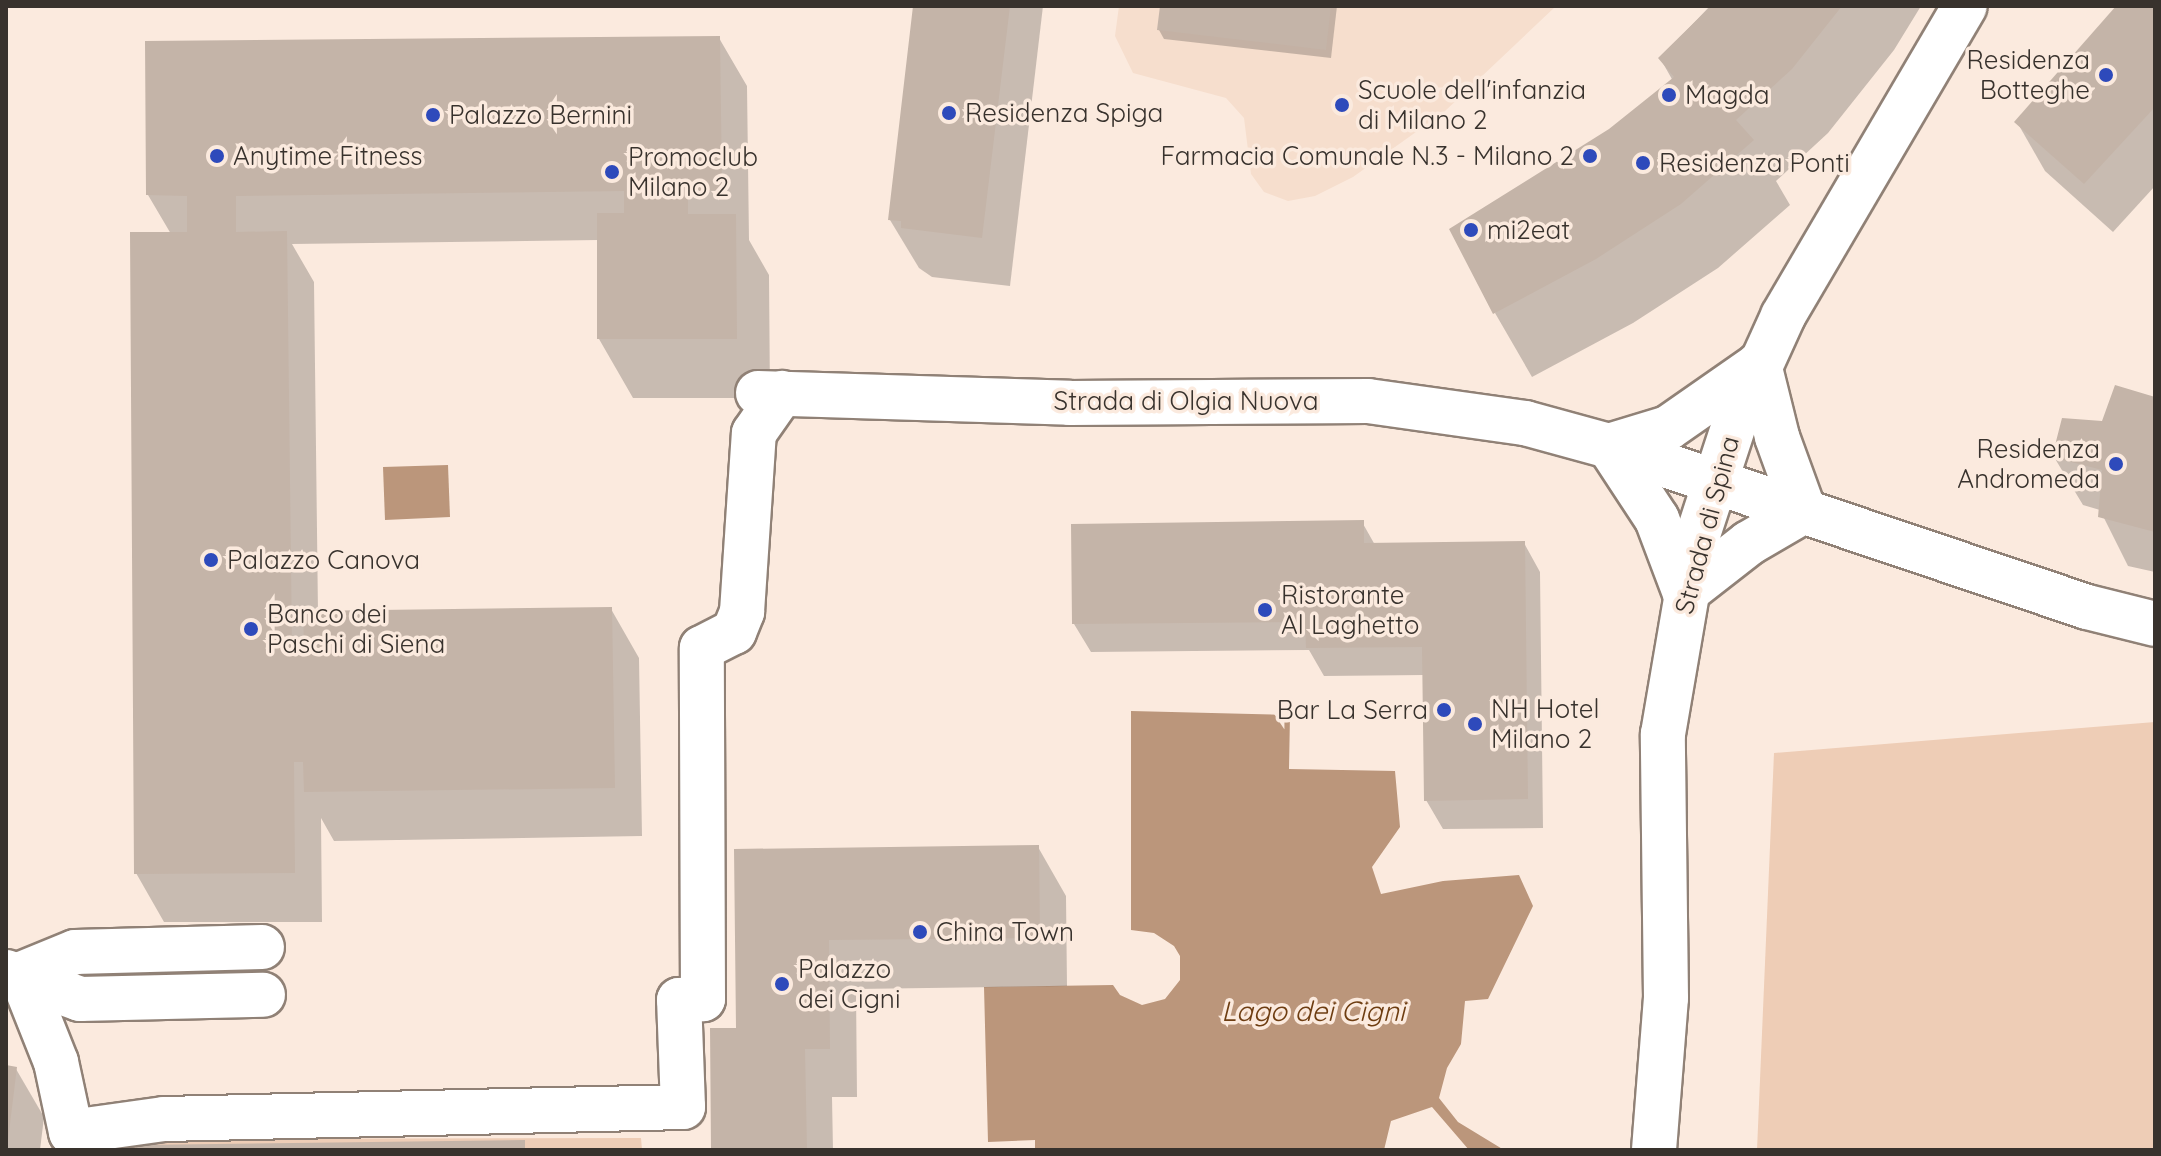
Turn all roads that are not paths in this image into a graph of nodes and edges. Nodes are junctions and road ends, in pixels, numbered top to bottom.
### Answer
1 (1965, 6) edge
2 (1759, 364) junction
3 (1609, 446) junction
4 (1715, 482) junction
5 (1804, 511) junction
6 (1685, 593) junction
7 (2155, 624) edge
8 (262, 947) dead end
9 (13, 973) edge
10 (263, 995) dead end
11 (1654, 1150) edge

1 - 2 street, Strada di Spina
2 - 3 street
2 - 4 street, Strada di Spina
2 - 5 street
3 - 4 street, Strada di Olgia Nuova
3 - 6 street
3 - 9 street, Strada di Olgia Nuova
4 - 5 street, Strada di Olgia Nuova
4 - 6 street, Strada di Spina
5 - 6 street
5 - 7 street, Strada di Olgia Nuova
6 - 11 street, Strada di Spina
8 - 9 street
9 - 10 street

